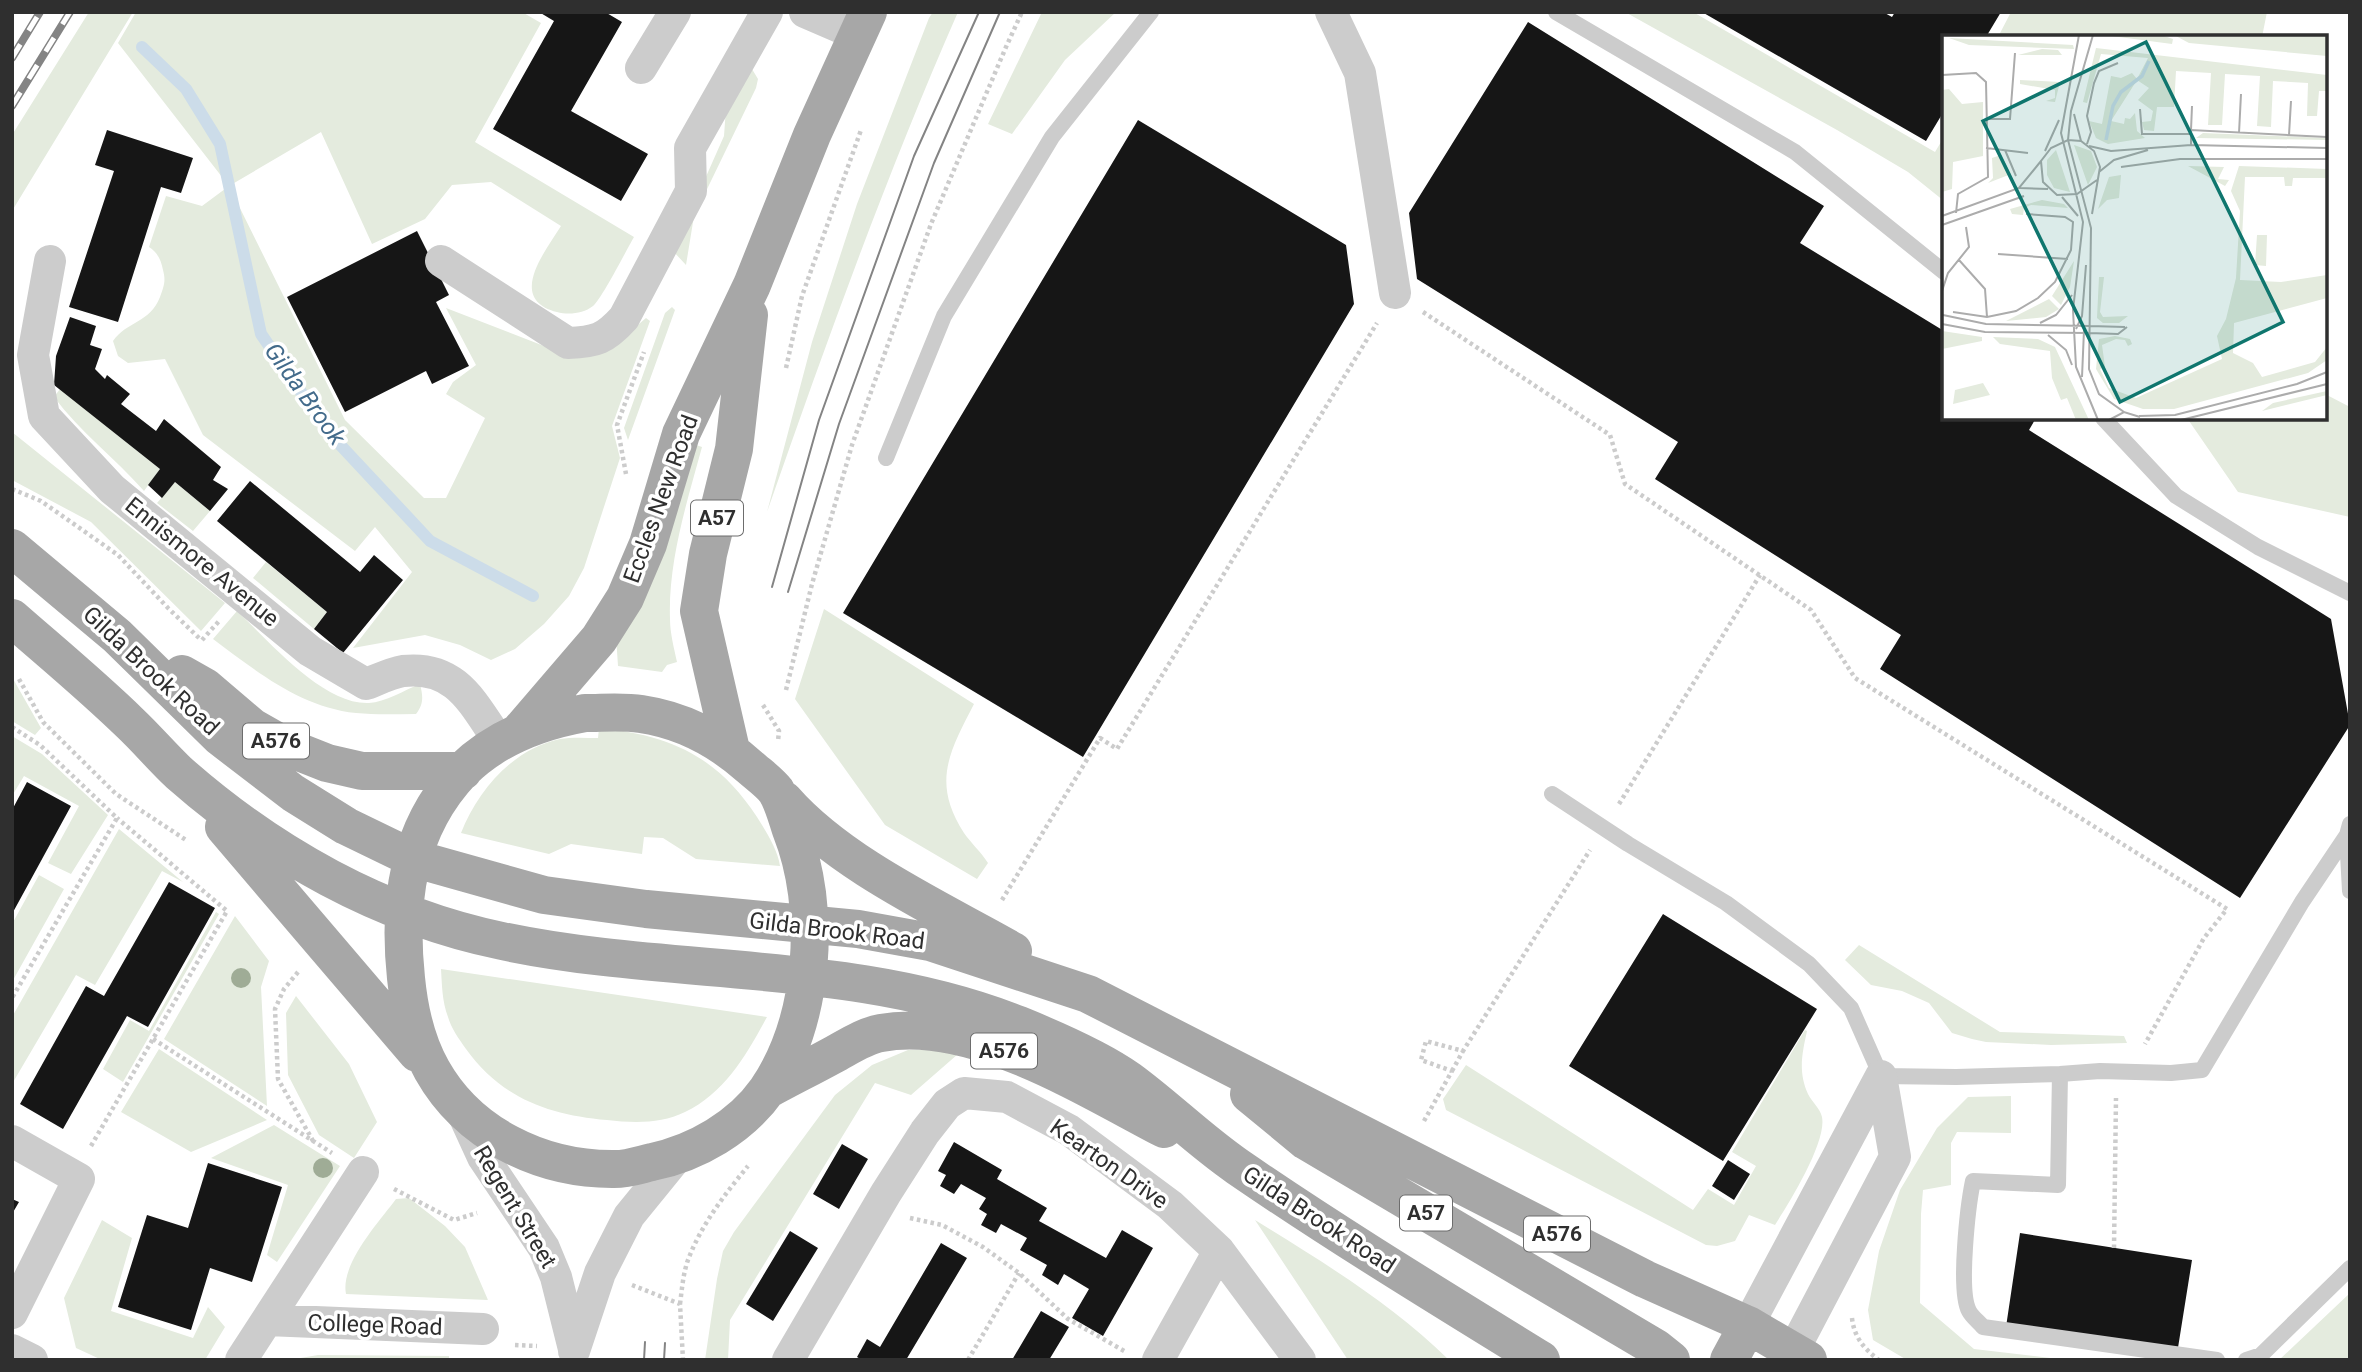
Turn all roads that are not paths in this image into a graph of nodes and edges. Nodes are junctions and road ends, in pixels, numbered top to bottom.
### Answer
1 (675, 12) edge
2 (766, 12) edge
3 (805, 12) edge
4 (1151, 12) edge
5 (1331, 12) edge
6 (1556, 12) edge
7 (862, 23) edge
8 (641, 68) dead end
9 (50, 261) dead end
10 (441, 261) dead end
11 (1942, 270) edge
12 (752, 285) junction
13 (1395, 293) road end
14 (2105, 420) edge
15 (887, 458) dead end
16 (12, 548) edge
17 (2350, 593) edge
18 (12, 618) edge
19 (117, 636) junction
20 (509, 736) junction
21 (731, 750) junction
22 (176, 770) junction
23 (463, 771) junction
24 (776, 791) junction
25 (1552, 794) dead end
26 (2348, 829) edge
27 (412, 858) junction
28 (2350, 891) edge
29 (402, 911) junction
30 (809, 924) junction
31 (807, 977) junction
32 (1088, 994) junction
33 (1194, 1048) junction
34 (432, 1071) junction
35 (2060, 1074) junction
36 (1881, 1076) junction
37 (767, 1090) junction
38 (461, 1108) junction
39 (12, 1141) edge
40 (677, 1157) junction
41 (1231, 1163) junction
42 (363, 1172) road end
43 (1219, 1251) junction
44 (2350, 1268) edge
45 (1413, 1282) junction
46 (12, 1313) edge
47 (267, 1320) junction
48 (483, 1329) road end
49 (1750, 1342) edge
50 (12, 1350) edge
51 (574, 1354) edge
52 (1796, 1357) edge
53 (32, 1360) edge
54 (241, 1360) edge
55 (788, 1360) edge
56 (1158, 1360) edge
57 (1300, 1360) edge
58 (1493, 1360) edge
59 (1541, 1360) edge
60 (1671, 1360) edge
61 (1729, 1360) edge
62 (2217, 1360) edge
63 (2246, 1360) edge

1 - 8 street
2 - 10 street
3 - 7 street
4 - 15 lane
5 - 13 street
6 - 11 lane
7 - 12 main road, Eccles New Road / A57
9 - 20 street, Ennismore Avenue
12 - 20 main road, Eccles New Road / A57
12 - 21 main road, Eccles New Road / A57
14 - 17 lane
16 - 19 main road, Gilda Brook Road / A576
18 - 22 main road, Gilda Brook Road / A576
19 - 23 main road, A576
19 - 27 main road, Gilda Brook Road / A576
20 - 21 main road
20 - 23 main road
21 - 24 main road
22 - 29 main road, Gilda Brook Road / A576
22 - 34 main road, A576
23 - 27 main road
24 - 30 main road
24 - 32 main road, A576
25 - 36 lane
26 - 28 lane
26 - 35 lane
27 - 29 main road
27 - 30 main road, Gilda Brook Road / A576
29 - 31 main road, Gilda Brook Road / A576
29 - 34 main road
30 - 31 main road
30 - 32 main road, Gilda Brook Road / A576
31 - 37 main road
31 - 41 main road, Gilda Brook Road / A576
32 - 33 main road, Gilda Brook Road / A576
33 - 49 main road, Gilda Brook Road / A576
33 - 60 main road, A57
34 - 38 main road
35 - 36 lane
35 - 62 lane
36 - 49 street
36 - 52 street
37 - 40 main road
37 - 41 main road, A576
38 - 40 main road
38 - 51 street, Regent Street
39 - 46 street
40 - 51 street
41 - 45 main road, Gilda Brook Road / A576
42 - 47 street, College Road
43 - 55 street, Kearton Drive
43 - 56 street
43 - 57 street, Kearton Drive
44 - 63 lane
45 - 58 main road
45 - 59 main road, Gilda Brook Road / A576
47 - 48 street, College Road
47 - 54 street, College Road
49 - 52 main road, Gilda Brook Road / A576
49 - 61 main road
50 - 53 street

